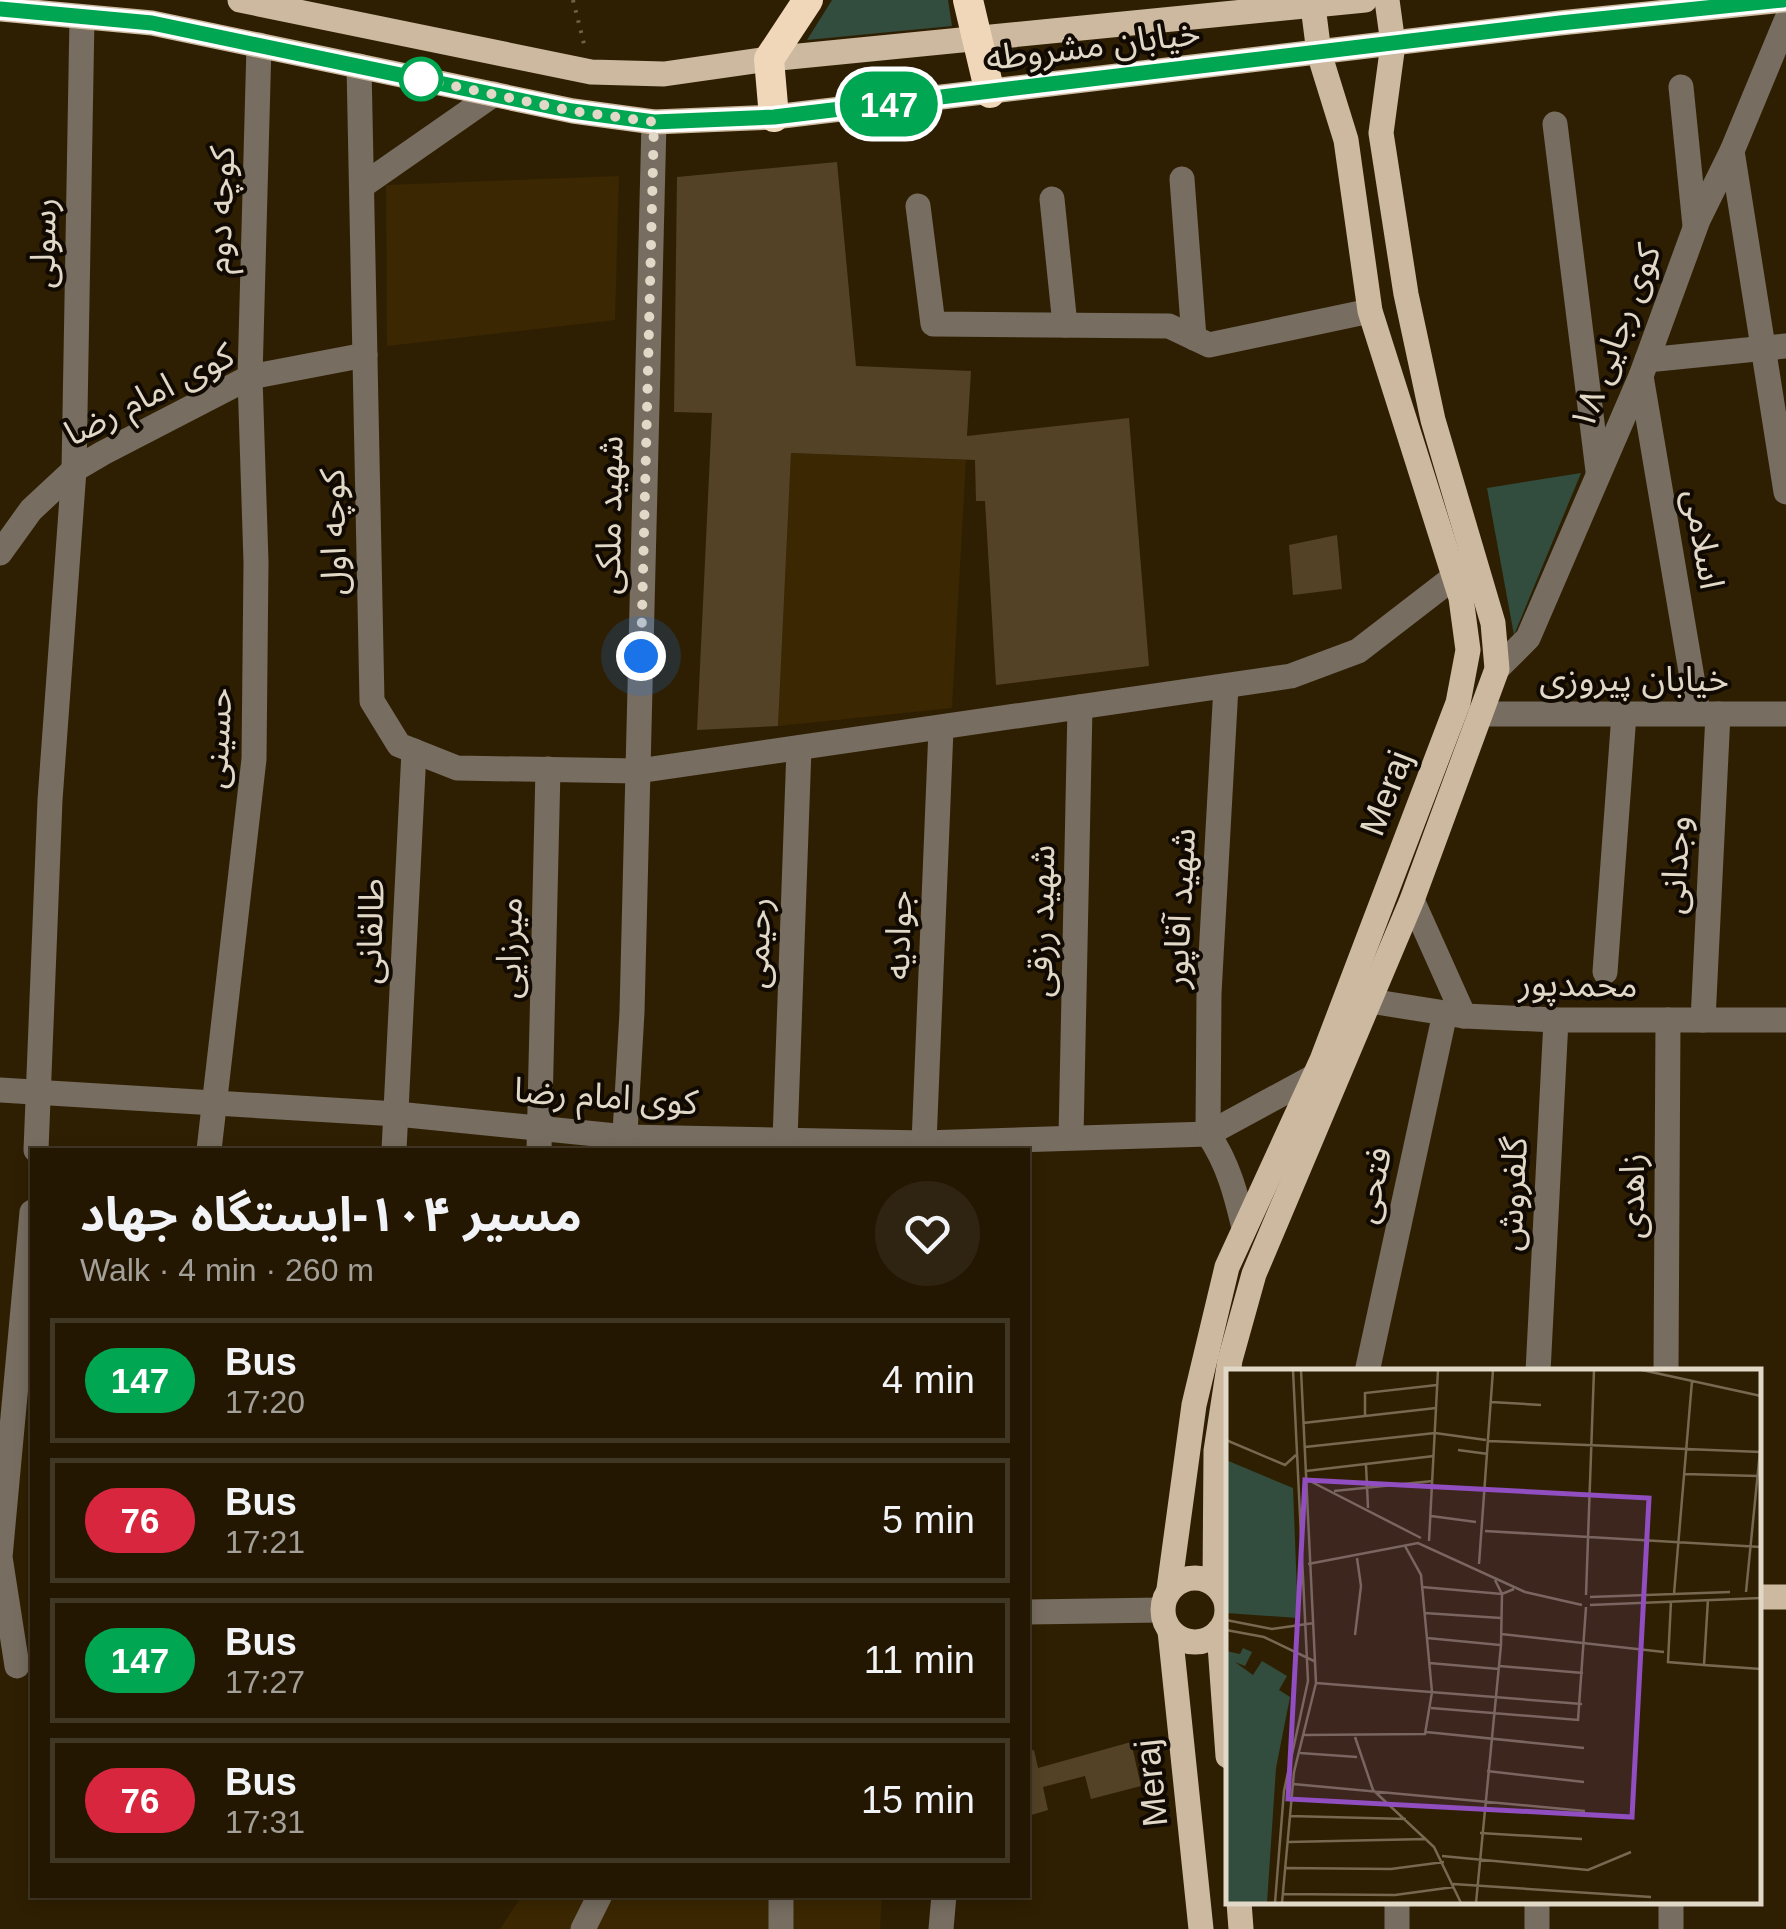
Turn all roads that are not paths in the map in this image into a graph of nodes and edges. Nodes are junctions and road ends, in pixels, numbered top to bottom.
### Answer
1 (240, 0) edge
2 (808, 0) edge
3 (968, 0) edge
4 (1366, 0) edge
5 (1387, 0) edge
6 (1783, 0) edge
7 (1313, 6) junction
8 (0, 9) edge
9 (1559, 12) edge
10 (82, 17) junction
11 (1786, 21) edge
12 (975, 39) junction
13 (1393, 44) junction
14 (259, 45) junction
15 (1319, 53) junction
16 (769, 60) junction
17 (360, 66) junction
18 (1681, 87) dead end
19 (990, 93) junction
20 (494, 94) junction
21 (774, 117) junction
22 (654, 122) junction
23 (1555, 124) dead end
24 (1381, 133) junction
25 (1346, 140) junction
26 (1732, 151) junction
27 (1182, 179) dead end
28 (362, 186) junction
29 (1052, 199) dead end
30 (918, 206) dead end
31 (1695, 229) junction
32 (1370, 311) junction
33 (1065, 325) junction
34 (1194, 338) junction
35 (1774, 347) edge
36 (365, 355) junction
37 (1644, 368) junction
38 (250, 376) junction
39 (74, 470) junction
40 (1598, 474) junction
41 (1786, 492) edge
42 (0, 553) edge
43 (1454, 577) junction
44 (1497, 669) junction
45 (1226, 686) junction
46 (1080, 707) junction
47 (1482, 714) junction
48 (1624, 714) junction
49 (1708, 714) junction
50 (1786, 714) edge
51 (942, 729) junction
52 (799, 748) junction
53 (414, 752) junction
54 (548, 770) junction
55 (638, 771) junction
56 (1412, 900) junction
57 (1605, 972) dead end
58 (1370, 1001) junction
59 (1454, 1014) junction
60 (1556, 1020) junction
61 (1668, 1020) junction
62 (1703, 1020) junction
63 (1786, 1020) edge
64 (1315, 1076) junction
65 (0, 1090) edge
66 (39, 1092) junction
67 (214, 1102) junction
68 (397, 1114) junction
69 (1208, 1134) junction
70 (1071, 1137) junction
71 (540, 1138) edge
72 (924, 1143) junction
73 (625, 1144) edge
74 (799, 1144) edge
75 (982, 1145) edge
76 (36, 1148) edge
77 (209, 1148) edge
78 (394, 1148) edge
79 (1244, 1228) junction
80 (30, 1234) edge
81 (1229, 1369) edge
82 (1368, 1369) edge
83 (1538, 1369) edge
84 (1666, 1369) edge
85 (1226, 1386) edge
86 (1214, 1584) junction
87 (1167, 1610) junction
88 (1030, 1612) edge
89 (1225, 1615) edge
90 (1226, 1662) edge
91 (16, 1666) dead end
92 (598, 1898) edge
93 (781, 1898) edge
94 (944, 1898) edge
95 (1239, 1904) edge
96 (1396, 1904) edge
97 (1537, 1904) edge
98 (583, 1929) edge
99 (780, 1929) edge
100 (941, 1929) edge
101 (1201, 1929) edge
102 (1241, 1929) edge
103 (1397, 1929) edge
104 (1538, 1929) edge

1 - 16 main road, خیابان مشروطه
2 - 16 highway
3 - 12 highway
4 - 7 main road, خیابان مشروطه
5 - 13 main road, Meraj
6 - 9 main road, خیابان مشروطه
7 - 12 main road, خیابان مشروطه
7 - 15 main road, Meraj
8 - 10 main road, خیابان مشروطه
9 - 13 main road, خیابان مشروطه
10 - 14 main road, خیابان مشروطه
10 - 39 street, رسولی
11 - 26 street, کوی رجایی ۱۸
12 - 16 main road, خیابان مشروطه
12 - 19 highway
13 - 15 main road, خیابان مشروطه
13 - 24 main road, Meraj
14 - 17 main road, خیابان مشروطه
14 - 38 street, کوچه دوم
15 - 19 main road, خیابان مشروطه
15 - 25 main road, Meraj
16 - 21 highway
17 - 20 main road, خیابان مشروطه
17 - 28 street, کوچه اول
18 - 31 street
19 - 21 main road, خیابان مشروطه
20 - 22 main road, خیابان مشروطه
20 - 28 street
21 - 22 main road, خیابان مشروطه
22 - 55 street, شهید ملکی
23 - 40 street
24 - 25 main road
24 - 44 main road, Meraj
25 - 32 main road, Meraj
26 - 31 street, کوی رجایی ۱۸
26 - 35 street
27 - 34 street
28 - 36 street, کوچه اول
29 - 33 street
30 - 33 street
31 - 37 street, کوی رجایی ۱۸
32 - 34 street
32 - 43 main road, Meraj
33 - 34 street
35 - 37 street
35 - 41 street
36 - 38 street, کوی امام رضا
36 - 53 street, کوچه اول
37 - 40 street, کوی رجایی ۱۸
37 - 49 street, اسلامی
38 - 39 street, کوی امام رضا
38 - 67 street, حسینی
39 - 42 street, کوی امام رضا
39 - 66 street, رسولی
40 - 44 street, کوی رجایی ۱۸
43 - 45 street, کوچه اول
43 - 64 main road, Meraj
44 - 47 main road, Meraj
45 - 46 street, کوچه اول
45 - 69 street, شهید آقاپور
46 - 51 street, کوچه اول
46 - 70 street, شهید رزقی
47 - 48 street, خیابان پیروزی
47 - 56 main road, Meraj
48 - 49 street, خیابان پیروزی
48 - 57 street
49 - 50 street, خیابان پیروزی
49 - 62 street, وجدانی
51 - 52 street, کوچه اول
51 - 72 street, جوادیه
52 - 55 street, کوچه اول
52 - 74 street, رحیمی
53 - 54 street, کوچه اول
53 - 68 street, طالقانی
54 - 55 street, کوچه اول
54 - 71 street, میرزایی
55 - 73 street, شهید ملکی
56 - 58 main road, Meraj
56 - 59 street
58 - 59 street, محمدپور
58 - 81 main road, Meraj
59 - 60 street, محمدپور
59 - 82 street, فتحی
60 - 61 street, محمدپور
60 - 83 street, گلفروش
61 - 62 street, محمدپور
61 - 84 street, زاهدی
62 - 63 street, محمدپور
64 - 69 street
64 - 79 main road, Meraj
65 - 66 street, کوی امام رضا
66 - 67 street, کوی امام رضا
66 - 76 street, رسولی
67 - 68 street, کوی امام رضا
67 - 77 street, حسینی
68 - 71 street, کوی امام رضا
68 - 78 street, طالقانی
69 - 70 street, کوی امام رضا
69 - 79 street
70 - 75 street, کوی امام رضا
71 - 73 street, کوی امام رضا
72 - 74 street, کوی امام رضا
72 - 75 street, کوی امام رضا
73 - 74 street, کوی امام رضا
79 - 87 main road, Meraj
80 - 91 street
85 - 86 main road, Meraj
86 - 87 main road
86 - 89 main road
87 - 88 street
87 - 89 main road
87 - 101 main road, Meraj
89 - 90 main road
92 - 98 street
93 - 99 street
94 - 100 street
95 - 102 main road
96 - 103 street
97 - 104 street

